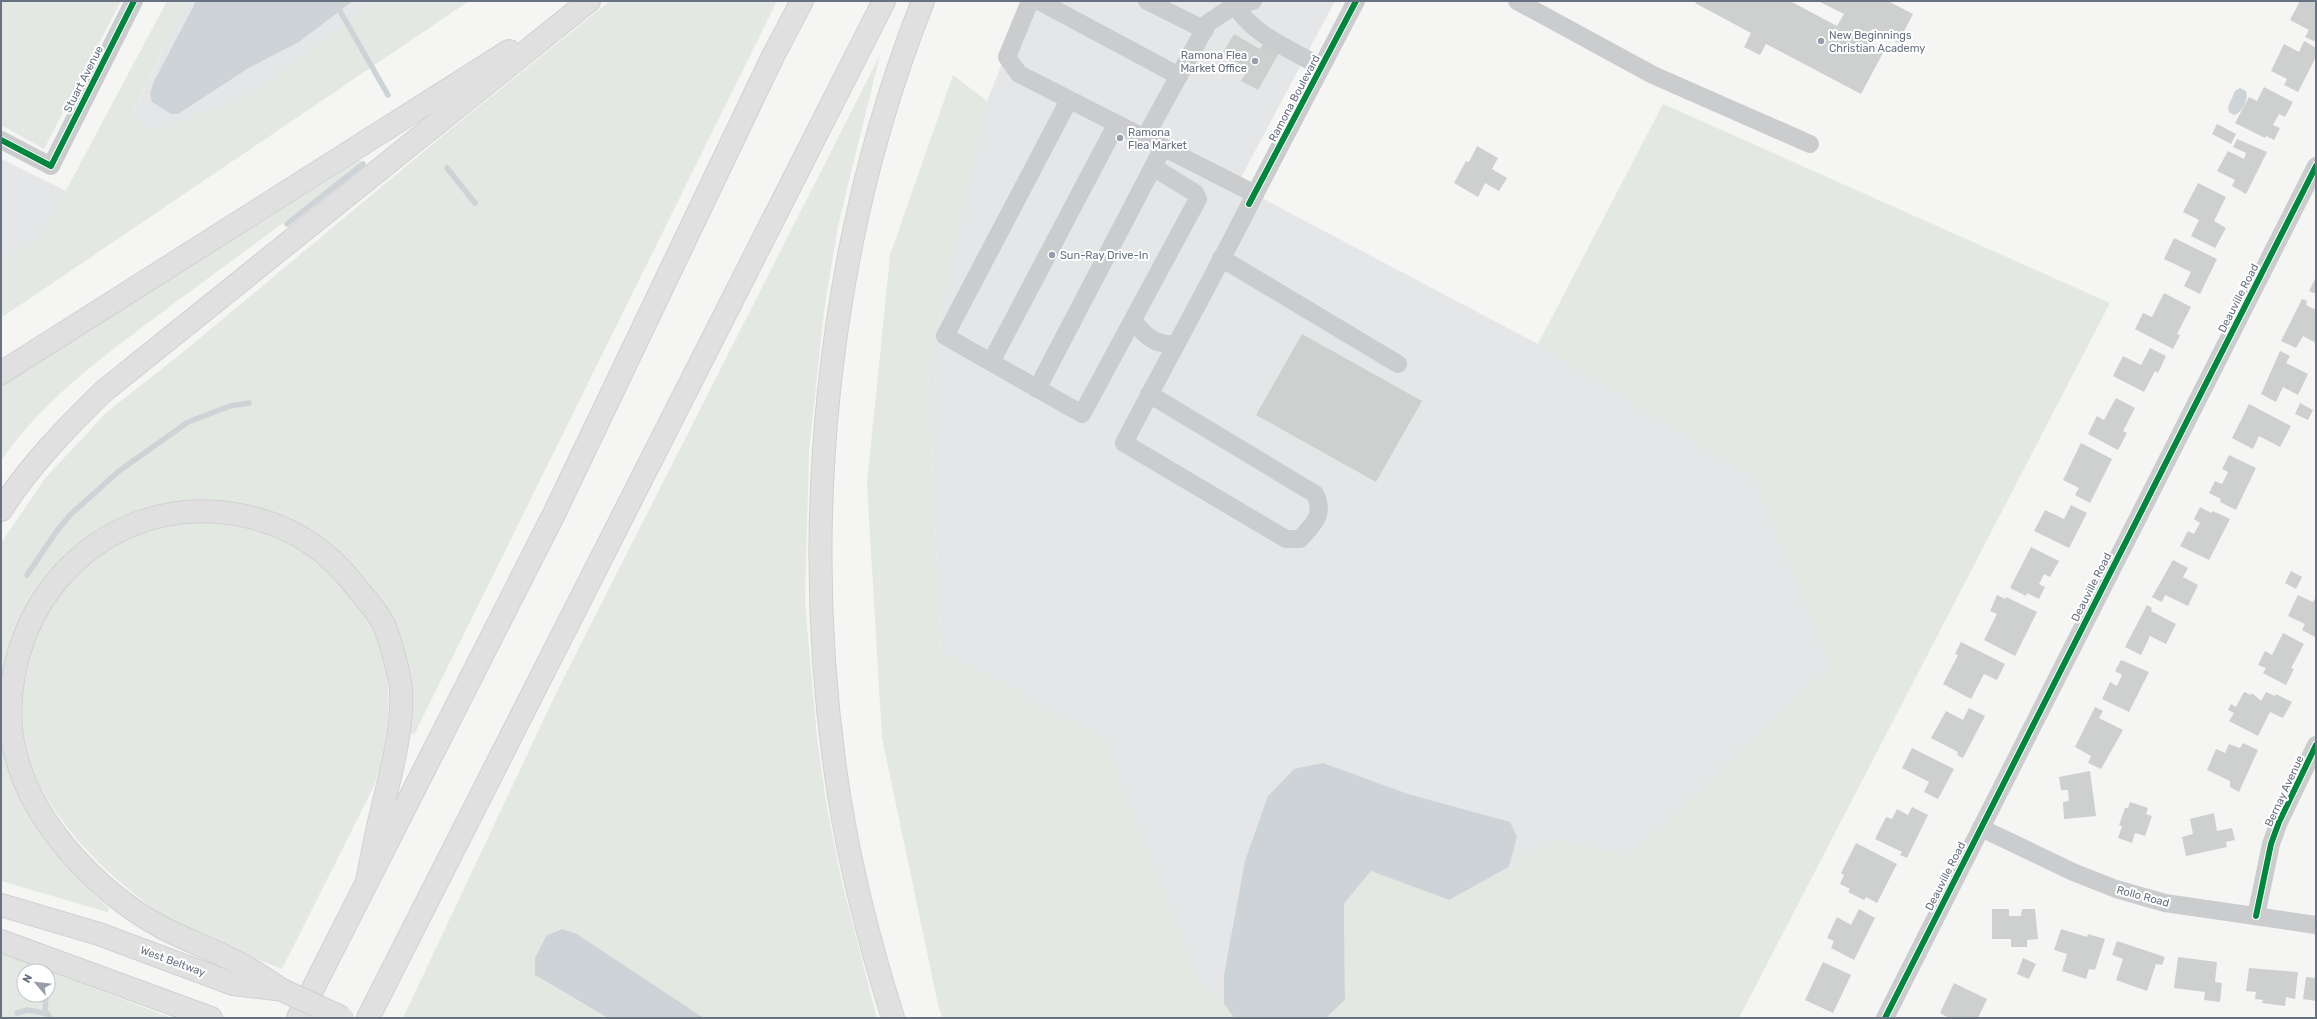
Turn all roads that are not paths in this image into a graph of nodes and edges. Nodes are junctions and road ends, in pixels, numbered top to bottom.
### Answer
1 (134, 1) edge
2 (588, 1) edge
3 (802, 1) edge
4 (884, 1) edge
5 (923, 1) edge
6 (1030, 1) edge
7 (1039, 1) edge
8 (1147, 1) edge
9 (1253, 1) edge
10 (1356, 1) edge
11 (1517, 1) edge
12 (1234, 3) edge
13 (1205, 30) junction
14 (1322, 67) junction
15 (1179, 76) junction
16 (1070, 100) junction
17 (1116, 125) junction
18 (1, 140) edge
19 (1144, 140) junction
20 (1810, 144) dead end
21 (1162, 149) junction
22 (2316, 166) edge
23 (1153, 167) junction
24 (1252, 199) junction
25 (1221, 258) junction
26 (1133, 320) junction
27 (1176, 344) junction
28 (991, 362) junction
29 (1398, 364) dead end
30 (1, 373) edge
31 (1037, 388) junction
32 (1149, 394) junction
33 (1, 510) edge
34 (2316, 745) edge
35 (1981, 828) junction
36 (367, 881) junction
37 (1, 905) edge
38 (2256, 916) junction
39 (2316, 925) edge
40 (1, 941) edge
41 (238, 975) junction
42 (211, 1018) edge
43 (298, 1018) edge
44 (343, 1018) edge
45 (368, 1018) edge
46 (893, 1018) edge
47 (1885, 1018) edge

1 - 18 street, Stuart Avenue
2 - 30 highway
2 - 33 highway
3 - 36 highway
4 - 45 highway
5 - 46 highway
6 - 16 street
7 - 15 street
8 - 13 street
9 - 12 street
10 - 14 street, Ramona Boulevard
11 - 20 street
12 - 13 street
12 - 14 street
13 - 15 street
14 - 24 street, Ramona Boulevard
15 - 19 street
16 - 17 street
16 - 28 street
17 - 19 street
17 - 28 street
19 - 21 street
21 - 23 street
21 - 24 street
22 - 35 street, Deauville Road
23 - 26 street
23 - 31 street
24 - 25 street, Ramona Boulevard
25 - 27 street, Ramona Boulevard
25 - 29 street
26 - 27 street
26 - 31 street
27 - 32 street, Ramona Boulevard
28 - 31 street
32 - 32 street, Ramona Boulevard
34 - 38 street, Bernay Avenue
35 - 38 street, Rollo Road
35 - 47 street, Deauville Road
36 - 41 highway
36 - 43 highway
37 - 41 highway, West Beltway
38 - 39 street, Rollo Road
40 - 42 highway
41 - 44 highway, bridge

